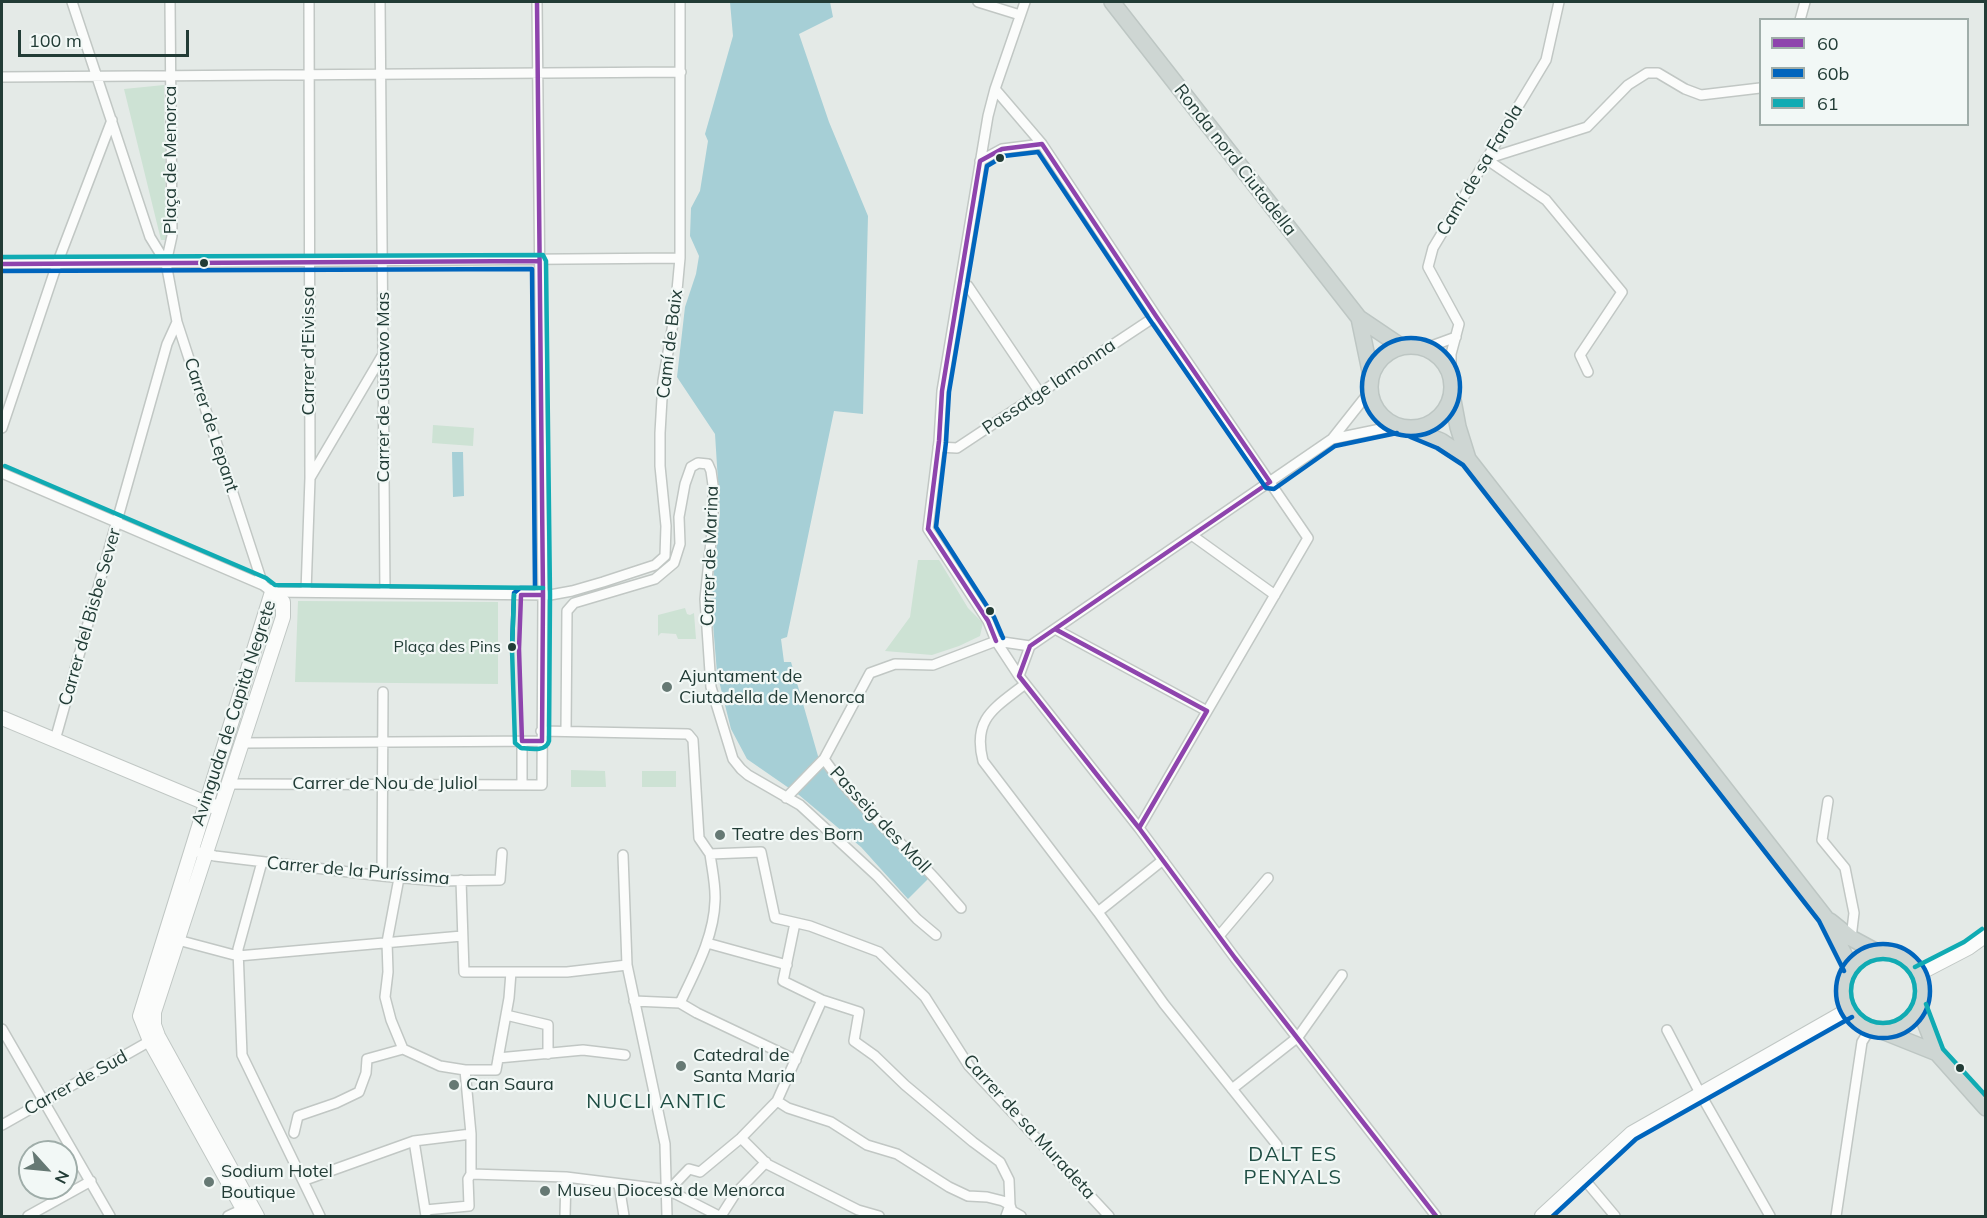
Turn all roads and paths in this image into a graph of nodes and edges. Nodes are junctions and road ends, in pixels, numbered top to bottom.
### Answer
1 (72, 2) edge
2 (170, 2) edge
3 (309, 2) edge
4 (380, 2) edge
5 (537, 2) edge
6 (680, 2) edge
7 (978, 2) edge
8 (1025, 2) edge
9 (1112, 2) edge
10 (1559, 2) edge
11 (1805, 2) edge
12 (1020, 15) junction
13 (1801, 18) edge
14 (537, 72) junction
15 (681, 72) junction
16 (309, 74) junction
17 (381, 74) junction
18 (172, 75) junction
19 (96, 76) junction
20 (2, 77) edge
21 (1759, 88) edge
22 (995, 89) junction
23 (112, 120) junction
24 (1042, 144) junction
25 (1486, 159) junction
26 (980, 161) junction
27 (680, 258) junction
28 (539, 261) junction
29 (309, 262) junction
30 (383, 262) junction
31 (166, 263) junction
32 (2, 264) edge
33 (57, 264) junction
34 (968, 286) dead end
35 (1156, 316) junction
36 (1359, 318) junction
37 (177, 322) junction
38 (1456, 337) junction
39 (1402, 347) junction
40 (1426, 348) junction
41 (384, 354) junction
42 (1588, 372) dead end
43 (1451, 374) junction
44 (1370, 384) junction
45 (1040, 393) junction
46 (1452, 393) junction
47 (1395, 426) junction
48 (2, 428) edge
49 (1411, 429) junction
50 (1332, 439) junction
51 (938, 447) junction
52 (1467, 459) junction
53 (2, 473) edge
54 (310, 478) junction
55 (1270, 482) junction
56 (117, 522) junction
57 (1193, 536) junction
58 (267, 589) junction
59 (306, 592) junction
60 (385, 593) junction
61 (543, 595) junction
62 (1275, 595) junction
63 (1055, 629) junction
64 (996, 641) junction
65 (1030, 646) junction
66 (1022, 680) junction
67 (242, 687) junction
68 (259, 692) junction
69 (382, 692) dead end
70 (1207, 711) junction
71 (2, 718) edge
72 (566, 731) junction
73 (542, 736) junction
74 (226, 738) junction
75 (55, 740) junction
76 (522, 741) junction
77 (384, 742) junction
78 (242, 743) junction
79 (822, 761) junction
80 (228, 784) junction
81 (383, 784) junction
82 (522, 785) junction
83 (786, 798) junction
84 (1828, 801) dead end
85 (205, 804) junction
86 (221, 807) junction
87 (1139, 828) junction
88 (190, 850) junction
89 (502, 853) dead end
90 (710, 854) junction
91 (205, 855) junction
92 (623, 855) dead end
93 (1162, 860) junction
94 (262, 862) junction
95 (382, 876) junction
96 (399, 878) junction
97 (1268, 878) dead end
98 (461, 880) junction
99 (961, 908) dead end
100 (1098, 912) junction
101 (1825, 917) junction
102 (795, 923) junction
103 (936, 935) dead end
104 (1986, 935) edge
105 (163, 936) junction
106 (462, 936) junction
107 (1219, 936) junction
108 (1851, 938) junction
109 (178, 939) junction
110 (387, 942) junction
111 (706, 943) junction
112 (1877, 952) junction
113 (238, 956) junction
114 (787, 964) junction
115 (627, 965) junction
116 (1851, 968) junction
117 (511, 972) junction
118 (1918, 974) junction
119 (1342, 975) dead end
120 (634, 1000) junction
121 (822, 1000) junction
122 (680, 1003) junction
123 (1919, 1007) junction
124 (1848, 1010) junction
125 (506, 1016) junction
126 (2, 1029) edge
127 (1666, 1030) dead end
128 (1876, 1030) junction
129 (152, 1033) junction
130 (1298, 1037) junction
131 (403, 1048) junction
132 (1937, 1053) junction
133 (548, 1054) junction
134 (625, 1055) dead end
135 (498, 1058) junction
136 (796, 1060) junction
137 (465, 1070) junction
138 (1232, 1089) junction
139 (1701, 1095) junction
140 (777, 1101) junction
141 (44, 1102) junction
142 (1986, 1108) edge
143 (2, 1125) edge
144 (294, 1134) dead end
145 (471, 1134) junction
146 (741, 1138) junction
147 (414, 1141) junction
148 (1277, 1145) dead end
149 (766, 1162) junction
150 (471, 1174) junction
151 (566, 1177) junction
152 (1584, 1179) junction
153 (305, 1180) junction
154 (91, 1181) junction
155 (619, 1185) junction
156 (668, 1191) junction
157 (1010, 1205) junction
158 (249, 1212) edge
159 (426, 1213) edge
160 (28, 1216) edge
161 (110, 1216) edge
162 (228, 1216) edge
163 (320, 1216) edge
164 (565, 1216) edge
165 (624, 1216) edge
166 (667, 1216) edge
167 (720, 1216) edge
168 (879, 1216) edge
169 (1006, 1216) edge
170 (1021, 1216) edge
171 (1109, 1216) edge
172 (1436, 1216) edge
173 (1542, 1216) edge
174 (1614, 1216) edge
175 (1770, 1216) edge
176 (1836, 1216) edge

1 - 19 street
2 - 18 street
3 - 16 street, Carrer d'Eivissa
4 - 17 street, Carrer de Gustavo Mas
5 - 14 street
6 - 15 street, Camí de Baix
7 - 12 street
8 - 12 street
9 - 36 main road, Ronda nord Ciutadella
10 - 25 street, Camí de sa Farola
11 - 13 street
12 - 22 street
14 - 15 street
14 - 17 street
14 - 28 street
15 - 27 street, Camí de Baix
16 - 17 street
16 - 18 street
16 - 29 street, Carrer d'Eivissa
17 - 30 street, Carrer de Gustavo Mas
18 - 19 street, Plaça de Menorca
18 - 31 street, Plaça de Menorca
19 - 20 street
19 - 23 street, Plaça de Menorca
21 - 25 street
22 - 24 street
22 - 26 street
23 - 31 street, Plaça de Menorca
23 - 33 street
24 - 26 street
24 - 35 street
25 - 38 street, Camí de sa Farola
25 - 42 street
26 - 51 street
27 - 28 street
27 - 61 street, Camí de Baix
28 - 30 street
28 - 61 street
29 - 30 street
29 - 31 street
29 - 54 street, Carrer d'Eivissa
30 - 41 street, Carrer de Gustavo Mas
31 - 33 street
31 - 37 street, Carrer de Lepant
32 - 33 street
33 - 48 street
34 - 45 street
35 - 45 street, Passatge Iamonna
35 - 55 street
36 - 39 main road, Ronda nord Ciutadella
36 - 44 main road, Ronda nord Ciutadella
37 - 56 street, Carrer del Bisbe Sever
37 - 58 street, Carrer de Lepant
38 - 40 street
38 - 43 street, Camí de sa Farola
39 - 40 main road
39 - 44 main road
40 - 43 main road
41 - 54 street
41 - 60 street, Carrer de Gustavo Mas
43 - 46 main road
44 - 47 main road
44 - 50 street
45 - 51 street, Passatge Iamonna
46 - 49 main road
46 - 52 main road
47 - 49 main road
47 - 50 street
49 - 52 main road
50 - 55 street
51 - 64 street
52 - 101 main road
53 - 56 street
54 - 59 street, Carrer d'Eivissa
55 - 57 street
55 - 62 street
56 - 58 street
56 - 75 street, Carrer del Bisbe Sever
57 - 62 street
57 - 63 street
58 - 59 street
58 - 67 street, Avinguda de Capità Negrete
58 - 68 street, Avinguda de Capità Negrete
59 - 60 street
60 - 61 street
61 - 73 street
62 - 70 street
63 - 65 street
63 - 70 street
64 - 65 street
64 - 66 street
64 - 79 street
65 - 66 street
66 - 87 street
66 - 100 street
67 - 68 street
67 - 74 street, Avinguda de Capità Negrete
68 - 78 street, Avinguda de Capità Negrete
69 - 77 street
70 - 87 street
71 - 75 street
72 - 73 street
72 - 83 street, Carrer de Marina
72 - 90 street
73 - 76 street
73 - 82 street, Carrer de Nou de Juliol
74 - 78 street
74 - 85 street, Avinguda de Capità Negrete
75 - 85 street
76 - 77 street
76 - 82 street
77 - 78 street
77 - 81 street
78 - 80 street, Avinguda de Capità Negrete
79 - 83 street
79 - 99 street, Passeig des Moll
80 - 81 street, Carrer de Nou de Juliol
80 - 86 street, Avinguda de Capità Negrete
81 - 82 street, Carrer de Nou de Juliol
81 - 95 street
83 - 103 street, Carrer de Marina
84 - 108 street
85 - 86 street
85 - 88 street, Avinguda de Capità Negrete
86 - 91 street, Avinguda de Capità Negrete
87 - 93 street
88 - 91 street, Carrer de la Puríssima
88 - 105 street, Avinguda de Capità Negrete
89 - 98 street, Carrer de la Puríssima
90 - 102 street, Carrer de sa Muradeta
90 - 111 street
91 - 94 street, Carrer de la Puríssima
91 - 109 street, Avinguda de Capità Negrete
92 - 115 street
93 - 100 street
93 - 107 street
94 - 95 street, Carrer de la Puríssima
94 - 113 street
95 - 96 street, Carrer de la Puríssima
96 - 98 street, Carrer de la Puríssima
96 - 110 street
97 - 107 street
98 - 106 street
100 - 138 street
101 - 108 main road
101 - 116 main road
102 - 114 street
102 - 171 street, Carrer de sa Muradeta
104 - 118 street
105 - 109 street
105 - 129 street, Avinguda de Capità Negrete
106 - 110 street
106 - 117 street
107 - 130 street
108 - 112 main road
109 - 113 street
109 - 129 street, Avinguda de Capità Negrete
110 - 113 street
110 - 131 street
111 - 114 street
111 - 122 street
112 - 116 main road
112 - 118 main road
113 - 153 street
114 - 121 street
115 - 117 street
115 - 120 street
116 - 124 main road
117 - 125 street
118 - 123 main road
119 - 130 street
120 - 122 street
120 - 156 street
121 - 136 street
121 - 157 street
122 - 136 street
123 - 128 main road
123 - 132 main road
124 - 128 main road
124 - 139 street
125 - 133 street
125 - 135 street
126 - 141 street
127 - 139 street
128 - 132 main road
128 - 176 street
129 - 141 street, Carrer de Sud
129 - 158 street
130 - 138 street
130 - 172 street
131 - 137 street
131 - 144 street
132 - 142 main road
133 - 134 street
133 - 135 street
135 - 137 street
136 - 140 street
137 - 145 street
138 - 148 street
139 - 152 street
139 - 175 street
140 - 146 street
140 - 157 street
141 - 143 street, Carrer de Sud
141 - 154 street
145 - 147 street
145 - 150 street
146 - 149 street
146 - 156 street
147 - 153 street
147 - 159 street
149 - 167 street
149 - 168 street
150 - 151 street
150 - 159 street
151 - 155 street
151 - 164 street
152 - 173 street
152 - 174 street
153 - 163 street
154 - 160 street
154 - 161 street
155 - 156 street
155 - 165 street
156 - 166 street
156 - 167 street
157 - 169 street
157 - 170 street
158 - 162 street

